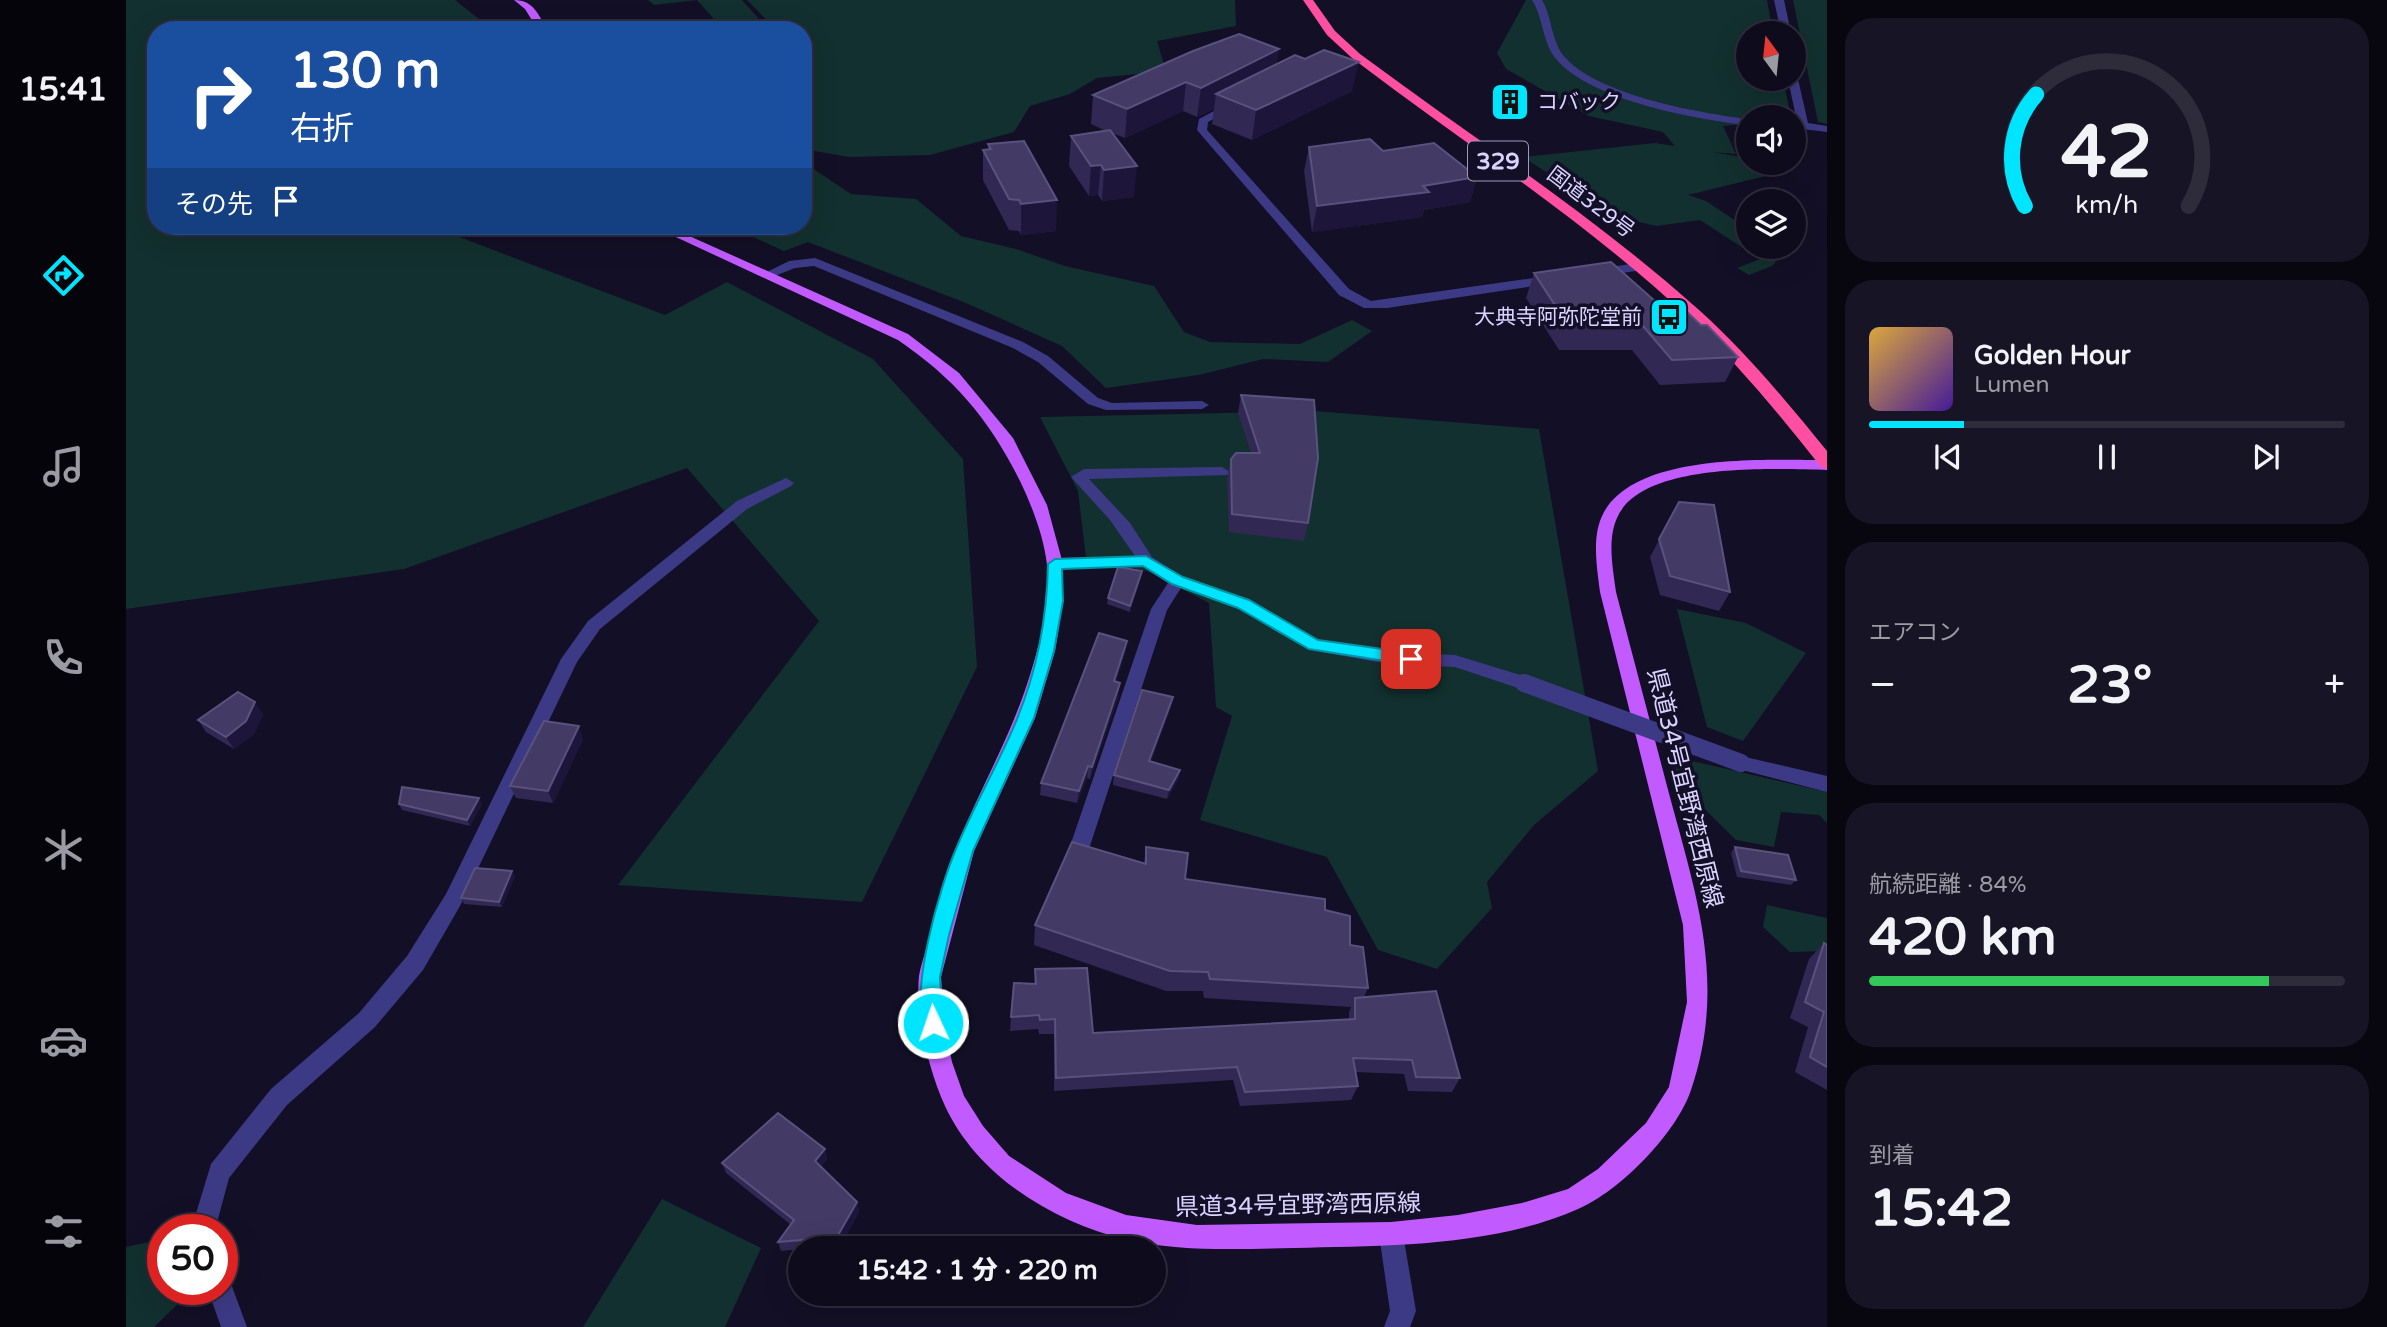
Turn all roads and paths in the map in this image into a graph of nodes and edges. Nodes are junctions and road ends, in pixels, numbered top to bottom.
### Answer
1 (519, 0) edge
2 (1308, 0) edge
3 (1538, 0) edge
4 (1779, 0) edge
5 (538, 21) edge
6 (1783, 21) edge
7 (1366, 64) junction
8 (1348, 66) edge
9 (1252, 96) edge
10 (1736, 119) edge
11 (1806, 126) edge
12 (1827, 129) edge
13 (686, 235) edge
14 (1638, 267) junction
15 (1587, 274) edge
16 (767, 275) junction
17 (1573, 276) edge
18 (1202, 405) dead end
19 (1827, 464) edge
20 (1222, 472) dead end
21 (786, 482) dead end
22 (1146, 561) junction
23 (1055, 564) junction
24 (1177, 581) junction
25 (1827, 783) edge
26 (1078, 852) edge
27 (207, 1214) edge
28 (1391, 1234) junction
29 (226, 1305) edge
30 (234, 1327) edge
31 (1397, 1327) edge

1 - 5 main road
2 - 7 highway, 国道329号 / 329
3 - 10 street
4 - 6 street
7 - 8 street
7 - 14 highway, 国道329号 / 329
9 - 17 street
11 - 12 street
13 - 16 main road, 県道34号宜野湾西原線
14 - 15 street
14 - 19 highway, 国道329号 / 329
16 - 18 street
16 - 23 main road, 県道34号宜野湾西原線
19 - 28 main road, 県道34号宜野湾西原線
20 - 22 street
21 - 27 street
22 - 23 street
22 - 24 street
23 - 28 main road, 県道34号宜野湾西原線
24 - 25 street, bridge
24 - 26 street
28 - 31 street
29 - 30 street

